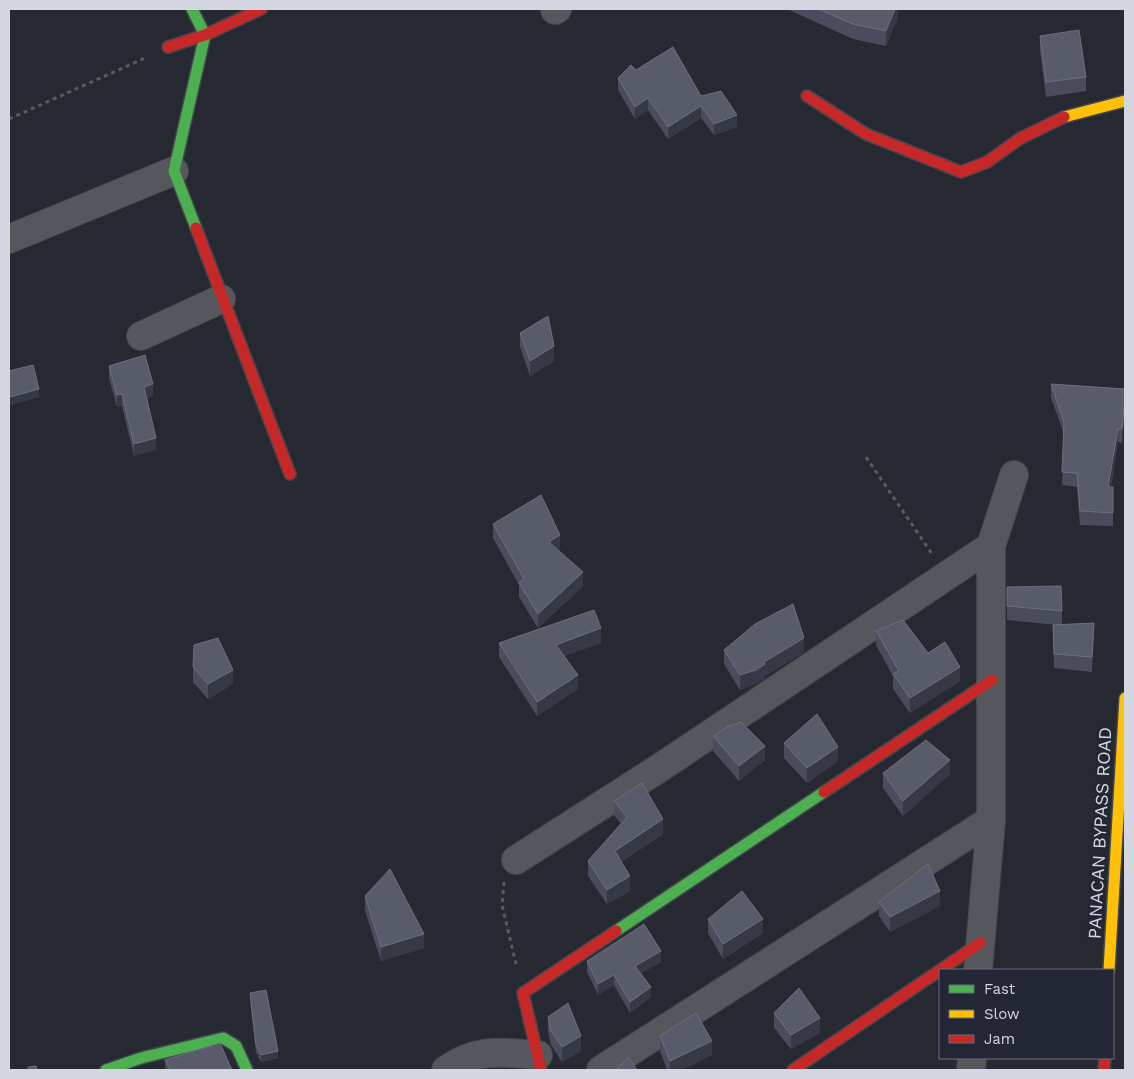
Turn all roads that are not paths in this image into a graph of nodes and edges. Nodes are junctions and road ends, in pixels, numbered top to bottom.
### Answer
1 (192, 9) edge
2 (261, 9) edge
3 (204, 35) junction
4 (168, 47) road end
5 (807, 96) dead end
6 (1125, 101) edge
7 (174, 171) junction
8 (9, 239) edge
9 (221, 299) junction
10 (141, 336) dead end
11 (290, 474) dead end
12 (1014, 474) dead end
13 (991, 546) junction
14 (992, 680) junction
15 (1125, 698) edge
16 (991, 820) junction
17 (516, 860) road end
18 (1119, 907) edge
19 (980, 943) junction
20 (942, 969) edge
21 (978, 969) edge
22 (1109, 969) edge
23 (939, 971) edge
24 (540, 1063) edge
25 (144, 1064) edge
26 (106, 1070) edge
27 (247, 1070) edge
28 (446, 1070) edge
29 (601, 1070) edge
30 (793, 1070) edge

1 - 3 street
2 - 3 street
3 - 4 street
3 - 7 street
5 - 6 street
7 - 8 street
7 - 9 street
9 - 10 street
9 - 11 street
12 - 13 street
13 - 14 street
13 - 17 street
14 - 16 street
14 - 24 street
15 - 18 street, PANACAN BYPASS ROAD
16 - 19 street
16 - 29 street
18 - 22 street, PANACAN BYPASS ROAD
19 - 20 street
19 - 21 street
23 - 30 street
24 - 28 street
25 - 26 street
25 - 27 street

